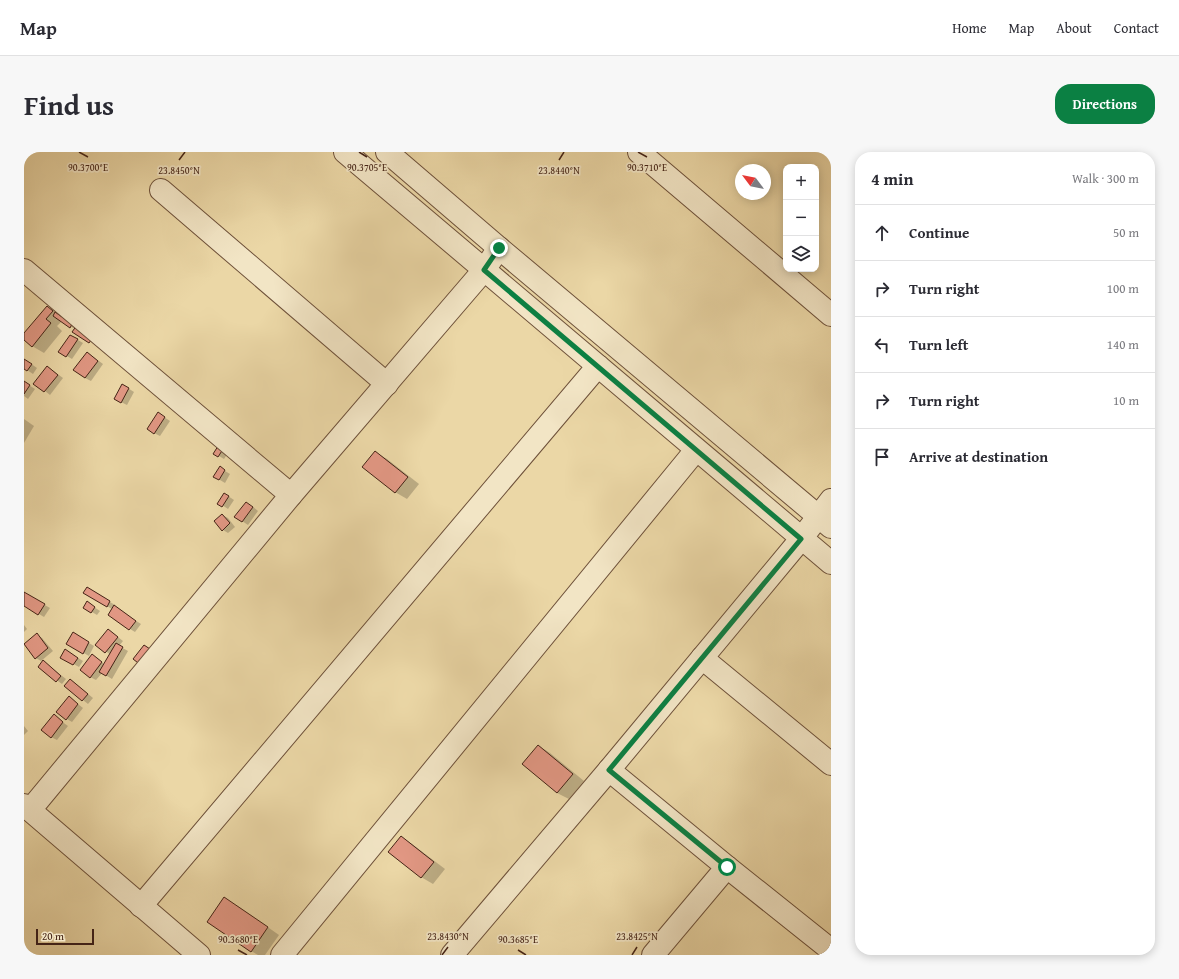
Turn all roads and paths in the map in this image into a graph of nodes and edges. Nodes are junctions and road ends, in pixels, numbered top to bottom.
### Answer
1 (345, 152) edge
2 (387, 152) edge
3 (639, 152) edge
4 (161, 190) dead end
5 (499, 248) junction
6 (484, 270) junction
7 (28, 281) edge
8 (831, 315) edge
9 (598, 366) junction
10 (387, 384) junction
11 (696, 450) junction
12 (291, 495) junction
13 (827, 514) edge
14 (801, 539) junction
15 (831, 563) edge
16 (702, 658) junction
17 (831, 764) edge
18 (609, 770) junction
19 (27, 807) edge
20 (727, 867) junction
21 (141, 906) junction
22 (831, 950) edge
23 (199, 955) edge
24 (282, 955) edge
25 (452, 955) edge
26 (653, 955) edge
27 (827, 955) edge

1 - 6 street
2 - 5 street
3 - 8 street
4 - 10 street
5 - 6 street
5 - 13 street
6 - 9 street
6 - 10 street
7 - 12 street
9 - 11 street
9 - 21 street
10 - 12 street
11 - 14 street
11 - 24 street
12 - 19 street
13 - 14 street
14 - 15 street
14 - 16 street
16 - 17 street
16 - 18 street
18 - 20 street
18 - 25 street
19 - 21 street
20 - 22 street
20 - 26 street
21 - 23 street
22 - 27 street

